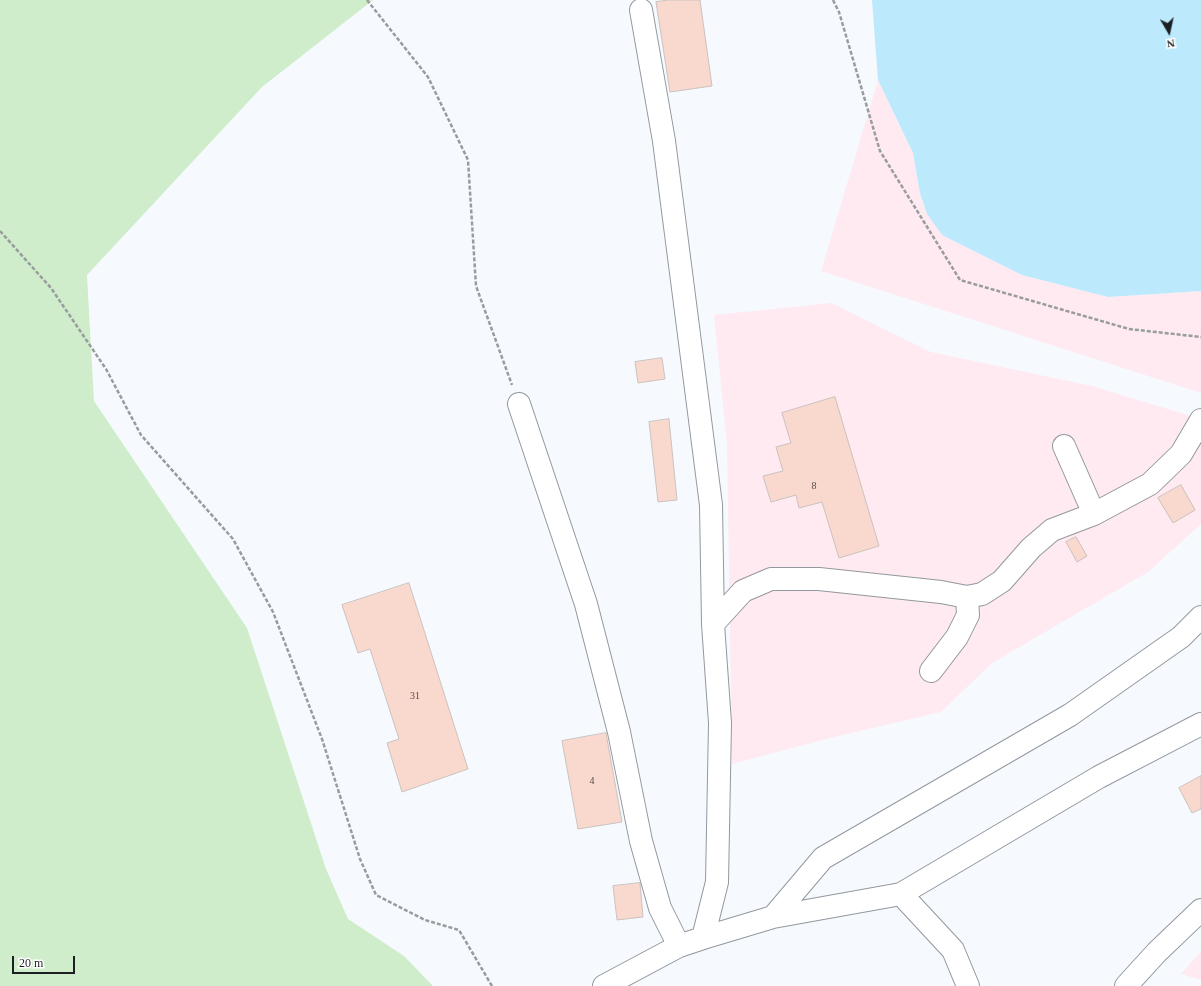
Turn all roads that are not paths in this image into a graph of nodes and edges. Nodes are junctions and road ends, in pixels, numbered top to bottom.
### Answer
1 (641, 10) dead end
2 (519, 404) road end
3 (1201, 420) edge
4 (1064, 446) dead end
5 (1094, 514) junction
6 (967, 597) junction
7 (1201, 617) edge
8 (713, 624) junction
9 (932, 671) dead end
10 (1201, 724) edge
11 (901, 894) junction
12 (1201, 910) edge
13 (773, 917) junction
14 (1201, 927) edge
15 (703, 938) junction
16 (679, 946) junction
17 (1157, 952) junction
18 (604, 986) edge
19 (968, 986) edge
20 (1126, 986) edge

1 - 8 street
2 - 16 street
3 - 5 street
4 - 5 street
5 - 6 street
6 - 8 street
6 - 9 street
7 - 13 street
8 - 15 street
10 - 11 street
11 - 13 street
11 - 19 street
12 - 17 street
13 - 15 street
14 - 17 street
15 - 16 street
16 - 18 street
17 - 20 street

